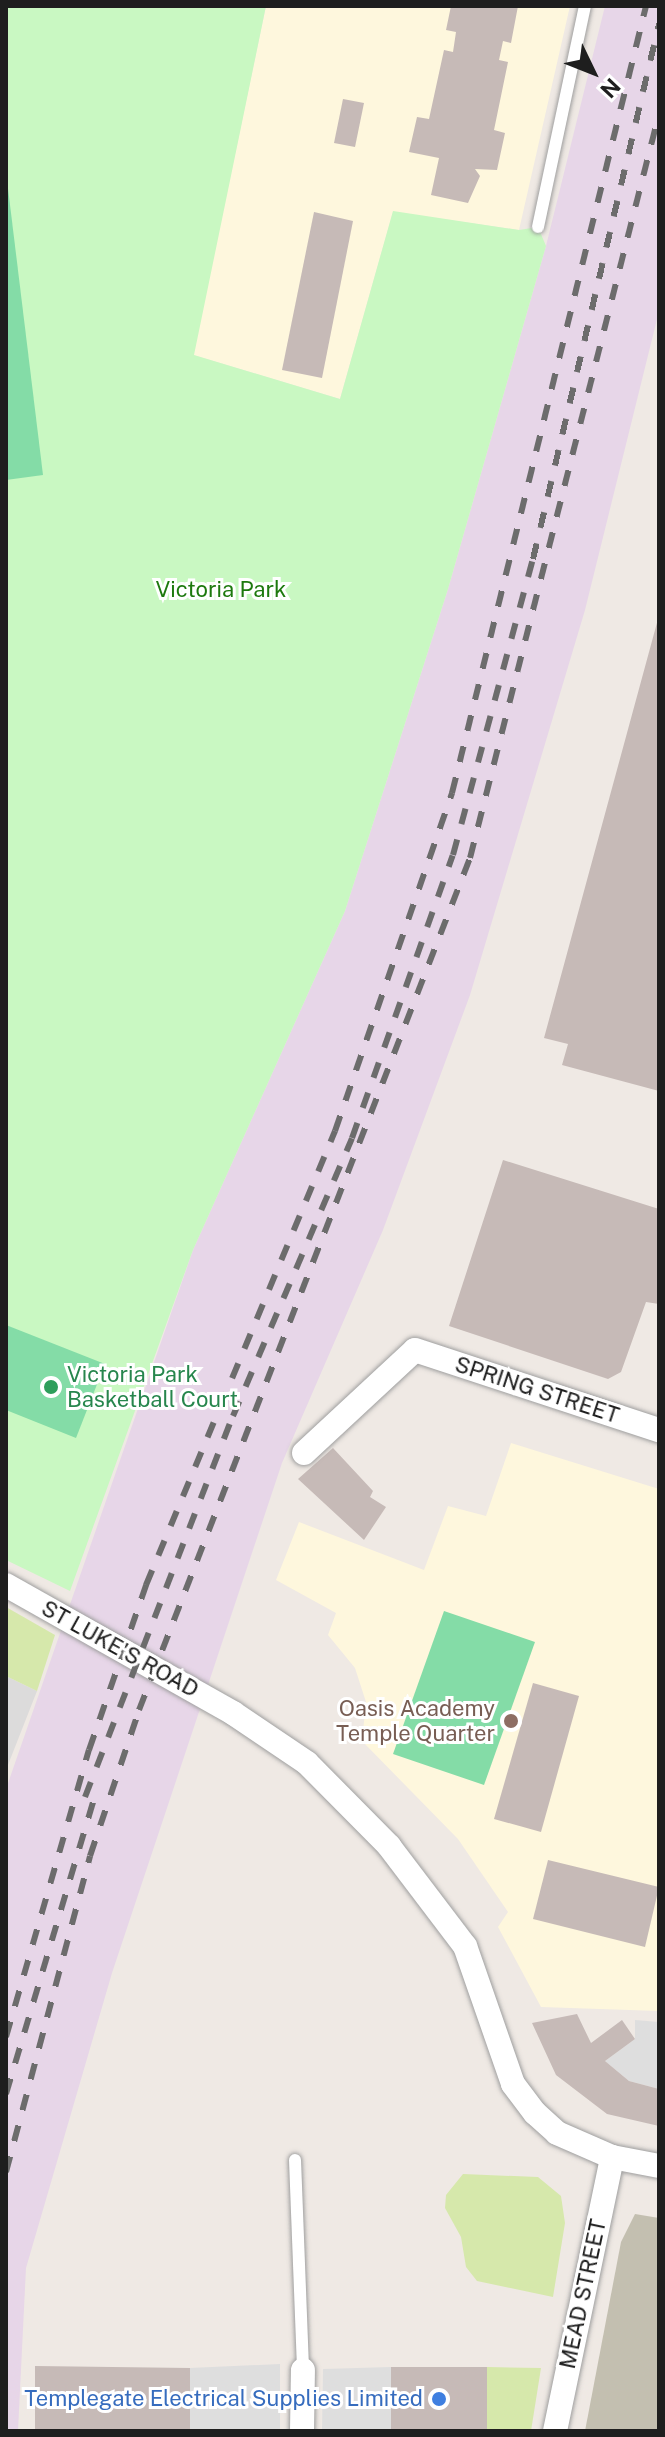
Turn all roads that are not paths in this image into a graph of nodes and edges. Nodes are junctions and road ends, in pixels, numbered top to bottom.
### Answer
1 (585, 6) edge
2 (538, 227) dead end
3 (657, 1423) edge
4 (304, 1453) dead end
5 (6, 1585) edge
6 (612, 2157) junction
7 (295, 2160) dead end
8 (659, 2166) edge
9 (303, 2370) joint
10 (302, 2431) edge
11 (555, 2431) edge

1 - 2 lane
3 - 4 street, SPRING STREET
5 - 6 street, ST LUKE'S ROAD
6 - 8 street, ST LUKE'S ROAD
6 - 11 street, MEAD STREET
7 - 9 lane
9 - 10 street

